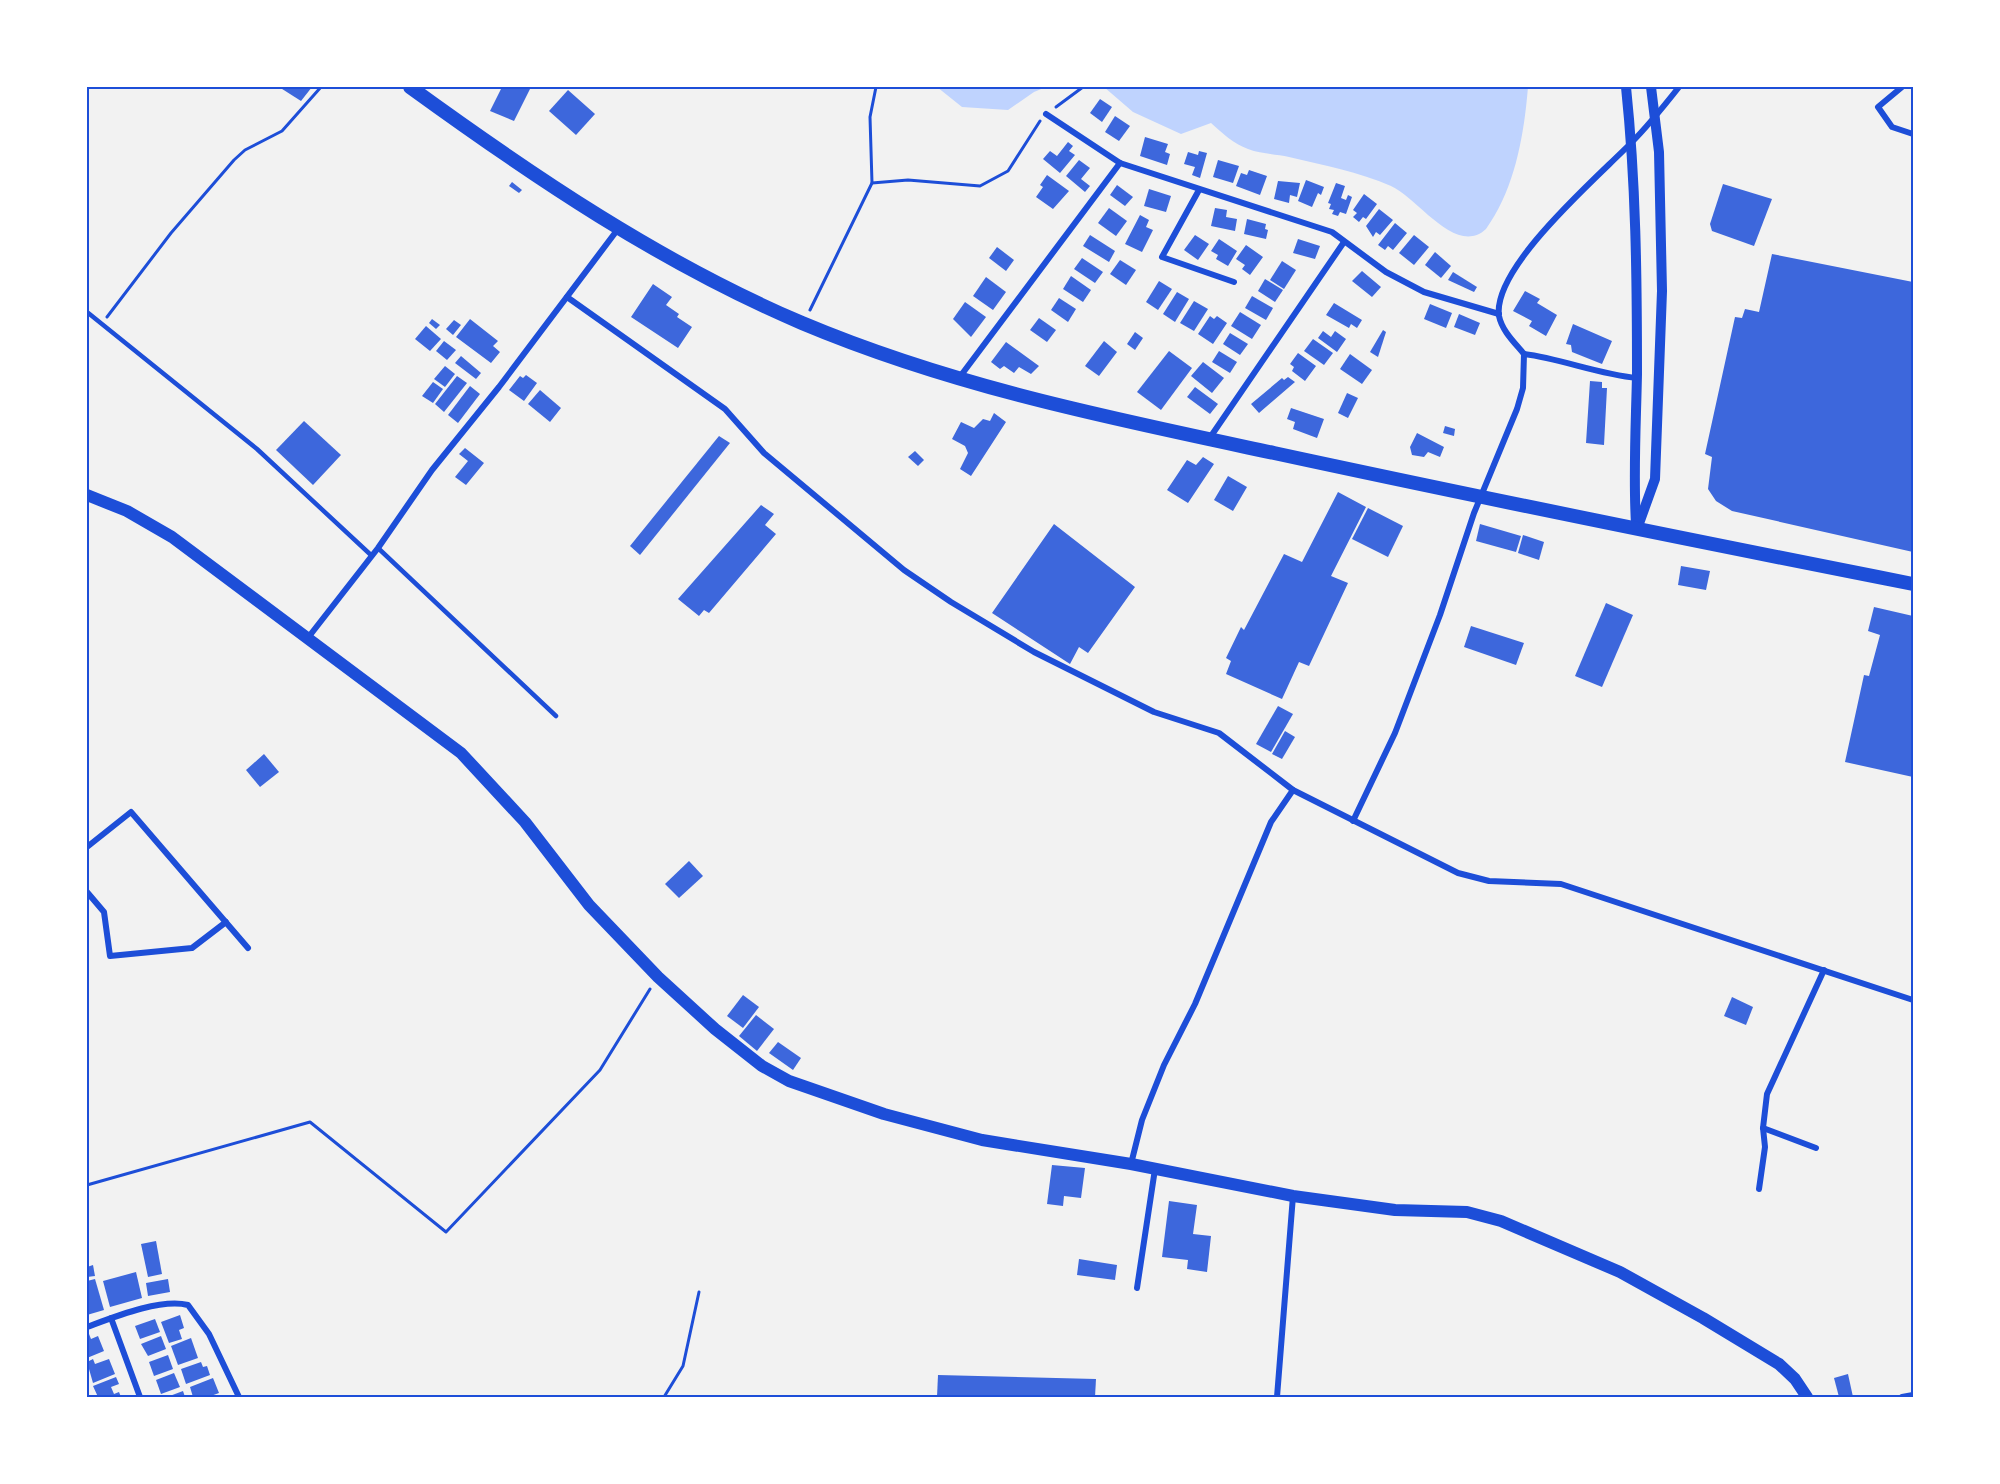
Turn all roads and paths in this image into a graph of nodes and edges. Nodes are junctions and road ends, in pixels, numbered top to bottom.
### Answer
1 (321, 87) edge
2 (410, 87) edge
3 (876, 87) edge
4 (1083, 87) edge
5 (1626, 87) edge
6 (1651, 87) edge
7 (1679, 87) edge
8 (1902, 87) edge
9 (1655, 113) junction
10 (1046, 114) junction
11 (1913, 134) edge
12 (1632, 142) junction
13 (1120, 164) junction
14 (872, 183) junction
15 (1199, 190) junction
16 (618, 228) junction
17 (1344, 242) junction
18 (1234, 282) dead end
19 (567, 297) junction
20 (87, 312) edge
21 (1499, 314) junction
22 (802, 323) junction
23 (101, 325) junction
24 (1524, 354) junction
25 (959, 378) junction
26 (1636, 378) junction
27 (1209, 439) junction
28 (87, 495) edge
29 (1482, 498) junction
30 (1637, 529) junction
31 (378, 548) junction
32 (372, 556) junction
33 (1913, 584) edge
34 (307, 639) junction
35 (556, 716) dead end
36 (1293, 790) junction
37 (1353, 821) junction
38 (87, 847) edge
39 (87, 892) edge
40 (226, 922) junction
41 (249, 948) dead end
42 (1824, 970) junction
43 (658, 977) junction
44 (1913, 1000) edge
45 (1763, 1128) junction
46 (1816, 1148) dead end
47 (1131, 1164) junction
48 (1155, 1168) junction
49 (87, 1185) edge
50 (1759, 1189) dead end
51 (1293, 1196) junction
52 (1137, 1288) dead end
53 (699, 1292) dead end
54 (111, 1318) junction
55 (87, 1327) edge
56 (1913, 1395) edge
57 (140, 1397) edge
58 (239, 1397) edge
59 (664, 1397) edge
60 (1278, 1397) edge
61 (1807, 1397) edge
62 (1902, 1397) edge

1 - 23 path
2 - 16 highway
3 - 14 path
4 - 10 path
5 - 12 street
6 - 9 street
7 - 9 street
8 - 11 street
9 - 12 street
9 - 30 street
10 - 13 street
10 - 14 path
12 - 21 street
12 - 26 street
13 - 15 street
13 - 25 street
14 - 22 path
15 - 17 street
15 - 18 street
16 - 19 street
16 - 22 highway
17 - 21 street
17 - 27 street
19 - 31 street
19 - 36 street
20 - 23 lane
21 - 24 street
22 - 25 highway
23 - 32 lane
24 - 26 street
24 - 29 street
25 - 27 highway
26 - 30 street
27 - 29 highway
28 - 34 main road
29 - 30 highway
29 - 37 street
30 - 33 highway
31 - 32 street
31 - 35 lane
32 - 34 street
34 - 43 main road
36 - 37 street
36 - 47 street
37 - 42 street
38 - 40 street
39 - 40 street
40 - 41 street
42 - 44 street
42 - 45 street
43 - 47 main road
43 - 49 path
45 - 46 street
45 - 50 street
47 - 48 main road
48 - 51 main road
48 - 52 street
51 - 60 street
51 - 61 main road
53 - 59 path
54 - 55 street
54 - 57 street
54 - 58 street
56 - 62 street

